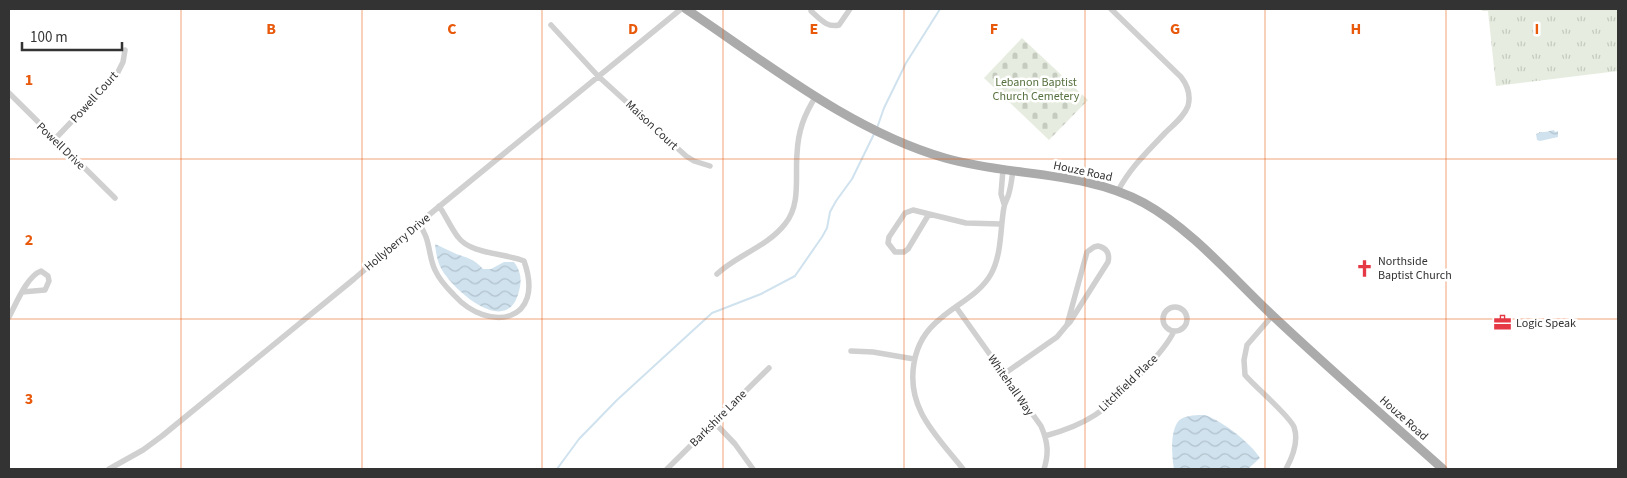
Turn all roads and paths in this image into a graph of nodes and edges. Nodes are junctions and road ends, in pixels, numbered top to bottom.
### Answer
1 (681, 9) edge
2 (686, 9) edge
3 (812, 9) edge
4 (850, 9) edge
5 (1111, 9) edge
6 (551, 25) dead end
7 (125, 50) dead end
8 (598, 76) junction
9 (9, 93) edge
10 (816, 96) junction
11 (54, 140) junction
12 (710, 166) dead end
13 (1003, 169) junction
14 (1013, 170) junction
15 (1118, 191) junction
16 (115, 198) dead end
17 (1004, 204) junction
18 (439, 206) junction
19 (929, 214) junction
20 (419, 223) junction
21 (1001, 224) junction
22 (717, 274) dead end
23 (22, 292) junction
24 (956, 307) junction
25 (1272, 316) junction
26 (9, 317) edge
27 (1067, 325) junction
28 (1174, 331) junction
29 (852, 351) dead end
30 (914, 359) junction
31 (769, 368) dead end
32 (1004, 374) junction
33 (714, 422) junction
34 (1045, 436) junction
35 (109, 469) edge
36 (667, 469) edge
37 (753, 469) edge
38 (963, 469) edge
39 (1044, 469) edge
40 (1286, 469) edge
41 (1443, 469) edge

1 - 8 street, Hollyberry Drive
2 - 10 main road, Houze Road
3 - 4 street
5 - 15 street
6 - 8 street, Maison Court
7 - 11 street, Powell Court
8 - 12 street, Maison Court
8 - 18 street, Hollyberry Drive
9 - 11 street, Powell Drive
10 - 13 main road, Houze Road
10 - 22 street
11 - 16 street, Powell Drive
13 - 14 main road, Houze Road
13 - 17 street
14 - 15 main road, Houze Road
14 - 17 street
15 - 25 main road, Houze Road
17 - 21 street
18 - 20 street, Hollyberry Drive
18 - 20 street
19 - 19 street
19 - 21 street
20 - 35 street, Hollyberry Drive
21 - 24 street
23 - 23 street
23 - 26 street
24 - 30 street
24 - 32 street, Whitehall Way
25 - 40 street
25 - 41 main road, Houze Road
27 - 27 street
27 - 32 street
28 - 28 street, Litchfield Place
28 - 34 street, Litchfield Place
29 - 30 street
30 - 38 street
31 - 33 street, Barkshire Lane
32 - 34 street, Whitehall Way
33 - 36 street, Barkshire Lane
33 - 37 street
34 - 39 street, Whitehall Way

